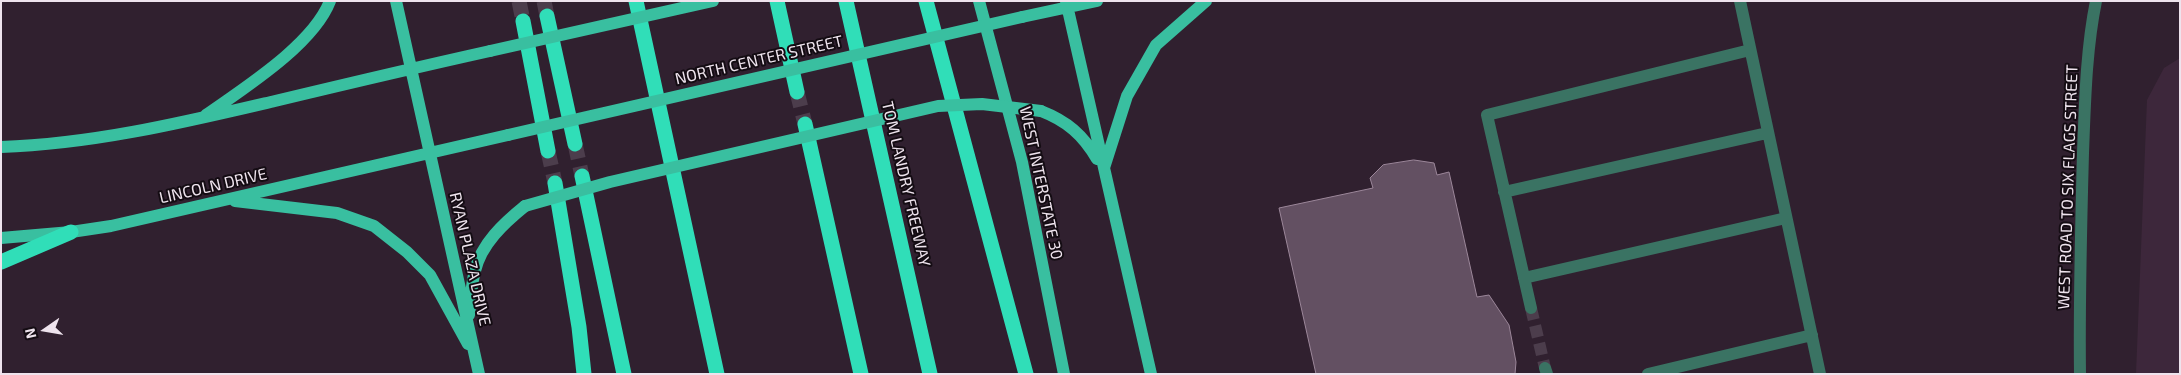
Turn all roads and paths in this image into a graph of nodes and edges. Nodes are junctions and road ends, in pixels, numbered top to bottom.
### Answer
1 (330, 1) edge
2 (396, 1) edge
3 (636, 1) edge
4 (713, 1) edge
5 (777, 1) edge
6 (846, 1) edge
7 (926, 1) edge
8 (979, 1) edge
9 (1097, 1) edge
10 (1206, 1) edge
11 (1740, 1) edge
12 (2096, 1) edge
13 (1067, 5) edge
14 (547, 16) tunnel mouth
15 (523, 20) tunnel mouth
16 (1750, 50) junction
17 (412, 69) junction
18 (797, 92) tunnel mouth
19 (201, 118) junction
20 (805, 124) tunnel mouth
21 (1767, 133) junction
22 (575, 144) tunnel mouth
23 (1, 147) edge
24 (429, 152) junction
25 (548, 152) tunnel mouth
26 (1103, 170) junction
27 (582, 176) tunnel mouth
28 (554, 183) tunnel mouth
29 (1504, 192) junction
30 (225, 200) junction
31 (1786, 218) junction
32 (71, 232) junction
33 (1, 238) edge
34 (1, 262) edge
35 (1524, 278) junction
36 (1531, 308) tunnel mouth
37 (468, 322) junction
38 (1812, 336) junction
39 (475, 355) junction
40 (479, 374) edge
41 (584, 374) edge
42 (624, 374) edge
43 (717, 374) edge
44 (861, 374) edge
45 (930, 374) edge
46 (1026, 374) edge
47 (1064, 374) edge
48 (1151, 374) edge
49 (1648, 374) edge
50 (1820, 374) edge
51 (2080, 374) edge

1 - 19 main road
2 - 17 main road, RYAN PLAZA DRIVE
3 - 43 highway
4 - 17 main road, bridge
5 - 18 highway
6 - 45 highway, TOM LANDRY FREEWAY
7 - 46 highway
8 - 47 main road, WEST INTERSTATE 30
9 - 13 main road, NORTH CENTER STREET
10 - 26 main road
11 - 16 street
12 - 51 street, WEST ROAD TO SIX FLAGS STREET
13 - 24 main road, NORTH CENTER STREET, bridge
13 - 26 main road
14 - 22 highway
15 - 25 highway
16 - 21 street
16 - 29 street
17 - 19 main road
17 - 24 main road, RYAN PLAZA DRIVE
19 - 23 main road
20 - 44 highway
21 - 29 street
21 - 31 street
24 - 30 main road, LINCOLN DRIVE
24 - 37 main road, RYAN PLAZA DRIVE
26 - 37 main road, bridge
26 - 48 main road
27 - 42 highway
28 - 41 highway
29 - 35 street
30 - 32 main road, LINCOLN DRIVE
30 - 39 main road
31 - 35 street
31 - 38 street
32 - 33 main road, LINCOLN DRIVE
32 - 34 highway
35 - 36 street
37 - 39 main road, RYAN PLAZA DRIVE
38 - 49 street
38 - 50 street
39 - 40 main road, RYAN PLAZA DRIVE

